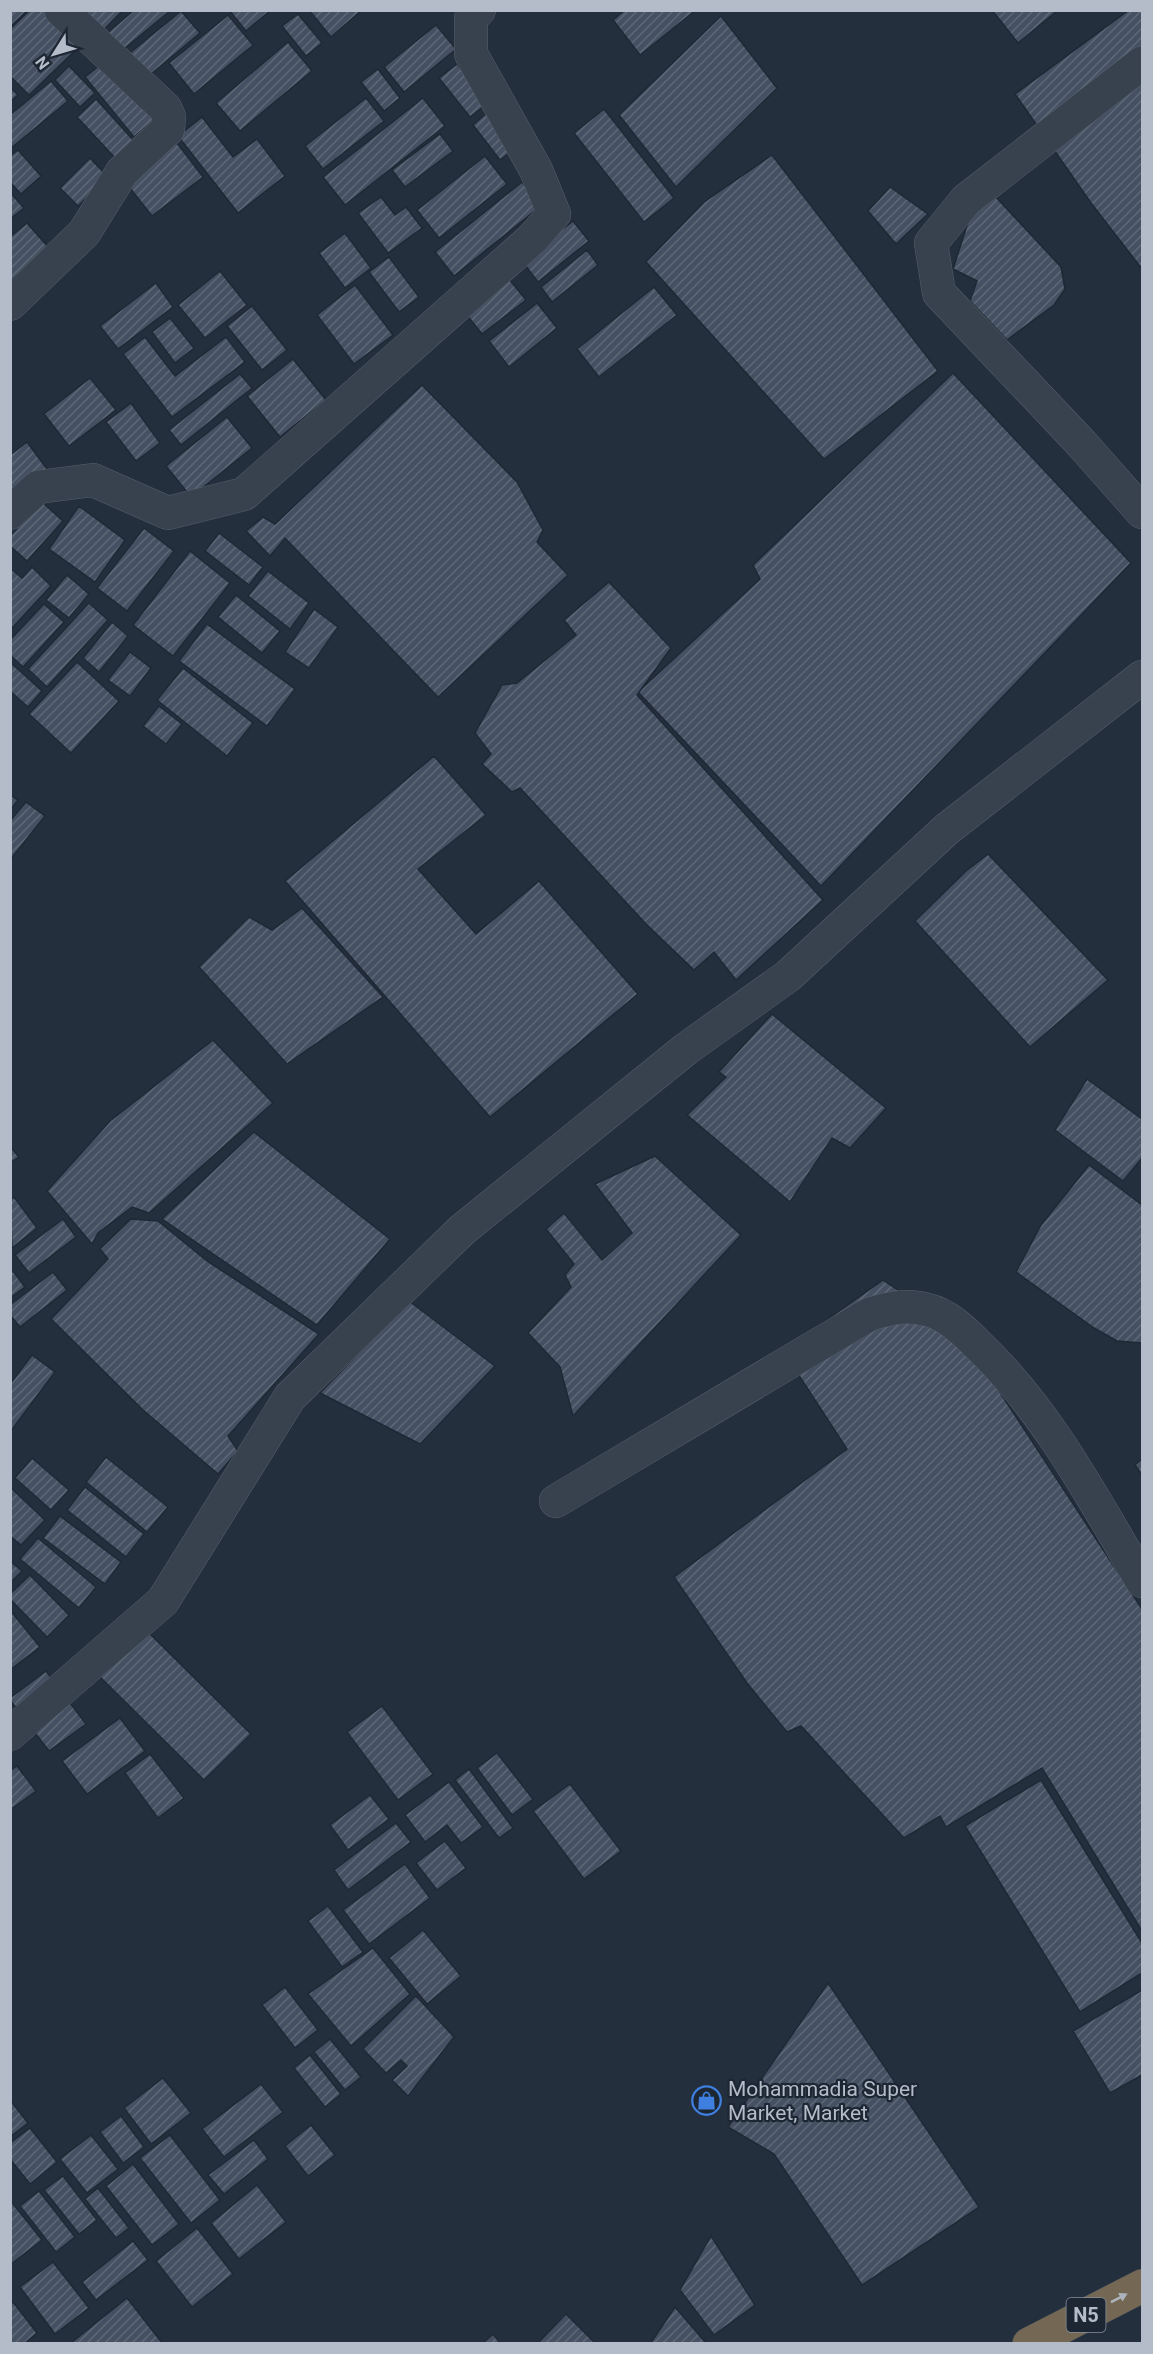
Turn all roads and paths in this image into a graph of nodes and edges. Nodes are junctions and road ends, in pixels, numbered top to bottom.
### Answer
1 (61, 10) edge
2 (478, 10) edge
3 (1143, 63) edge
4 (10, 304) edge
5 (1143, 512) edge
6 (10, 513) edge
7 (1143, 677) edge
8 (556, 1501) dead end
9 (1143, 1581) edge
10 (12, 1730) edge
11 (1143, 2286) edge
12 (1051, 2336) edge
13 (1029, 2343) edge

1 - 4 street
2 - 6 street
3 - 5 street
7 - 10 street
8 - 9 street
12 -> 11 highway, N5
12 - 13 highway, N5

